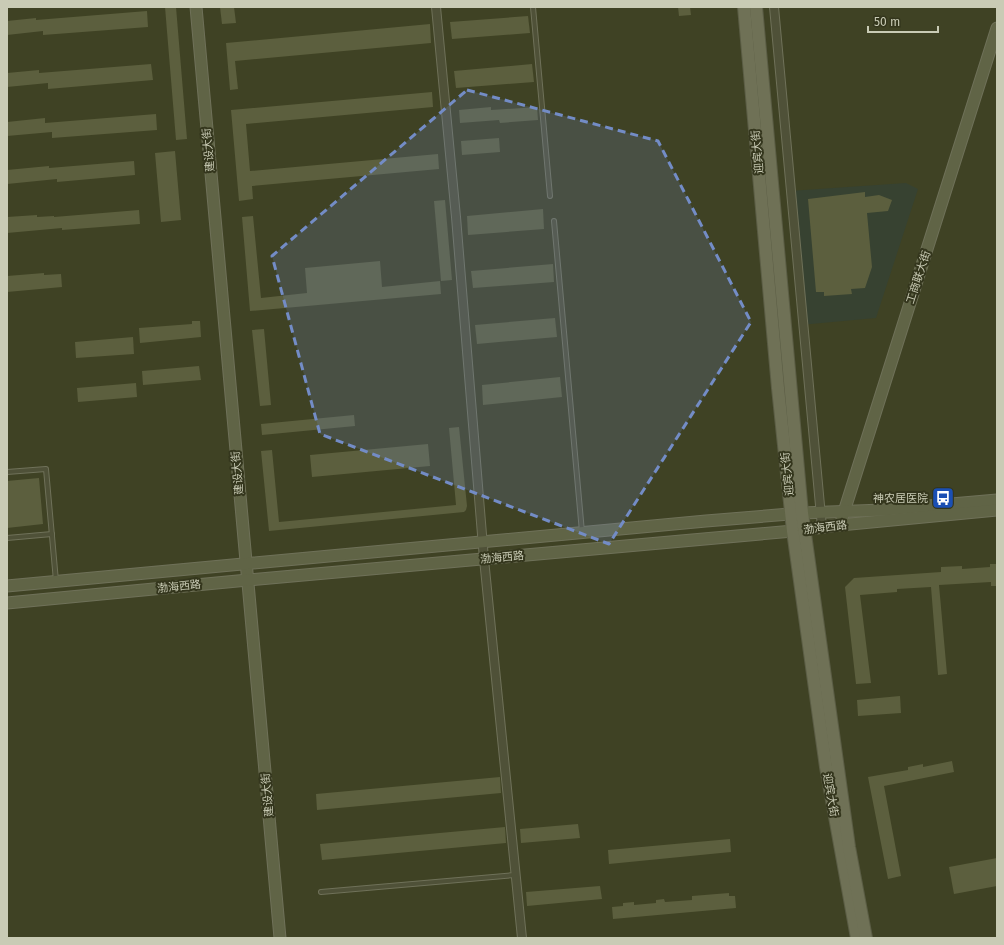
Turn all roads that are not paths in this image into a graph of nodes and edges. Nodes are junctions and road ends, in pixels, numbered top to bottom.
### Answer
1 (196, 7) edge
2 (436, 7) edge
3 (533, 7) edge
4 (744, 7) edge
5 (756, 7) edge
6 (774, 7) edge
7 (997, 28) edge
8 (550, 196) dead end
9 (554, 221) dead end
10 (7, 472) edge
11 (997, 500) edge
12 (997, 510) edge
13 (821, 512) junction
14 (844, 512) junction
15 (796, 513) junction
16 (840, 525) junction
17 (822, 527) junction
18 (798, 530) junction
19 (583, 533) junction
20 (52, 534) junction
21 (7, 538) edge
22 (482, 542) junction
23 (484, 559) junction
24 (246, 564) junction
25 (248, 580) junction
26 (56, 582) junction
27 (7, 586) edge
28 (7, 603) edge
29 (515, 875) junction
30 (321, 892) dead end
31 (280, 938) edge
32 (522, 938) edge
33 (857, 938) edge
34 (866, 938) edge

1 - 24 main road, 建设大街
2 - 22 street
3 - 8 lane
4 - 15 main road, 迎宾大街
5 - 15 main road, 迎宾大街
6 - 13 street
7 - 14 main road, 工商联大街
9 - 19 lane
10 - 20 lane
11 - 14 main road, 渤海西路
12 - 16 main road, 渤海西路
13 - 14 main road, 渤海西路
13 - 15 main road, 渤海西路
13 - 17 street
14 - 16 main road, 工商联大街
15 - 18 main road, 迎宾大街
15 - 19 main road, 渤海西路
16 - 17 main road, 渤海西路
17 - 18 main road, 渤海西路
18 - 23 main road, 渤海西路
18 - 33 main road, 迎宾大街
18 - 34 main road, 迎宾大街
19 - 22 main road, 渤海西路
20 - 21 lane
20 - 26 lane
22 - 23 street
22 - 24 main road, 渤海西路
23 - 25 main road, 渤海西路
23 - 29 street
24 - 25 main road, 建设大街
24 - 26 main road, 渤海西路
25 - 28 main road, 渤海西路
25 - 31 main road, 建设大街
26 - 27 main road, 渤海西路
29 - 30 lane
29 - 32 street

